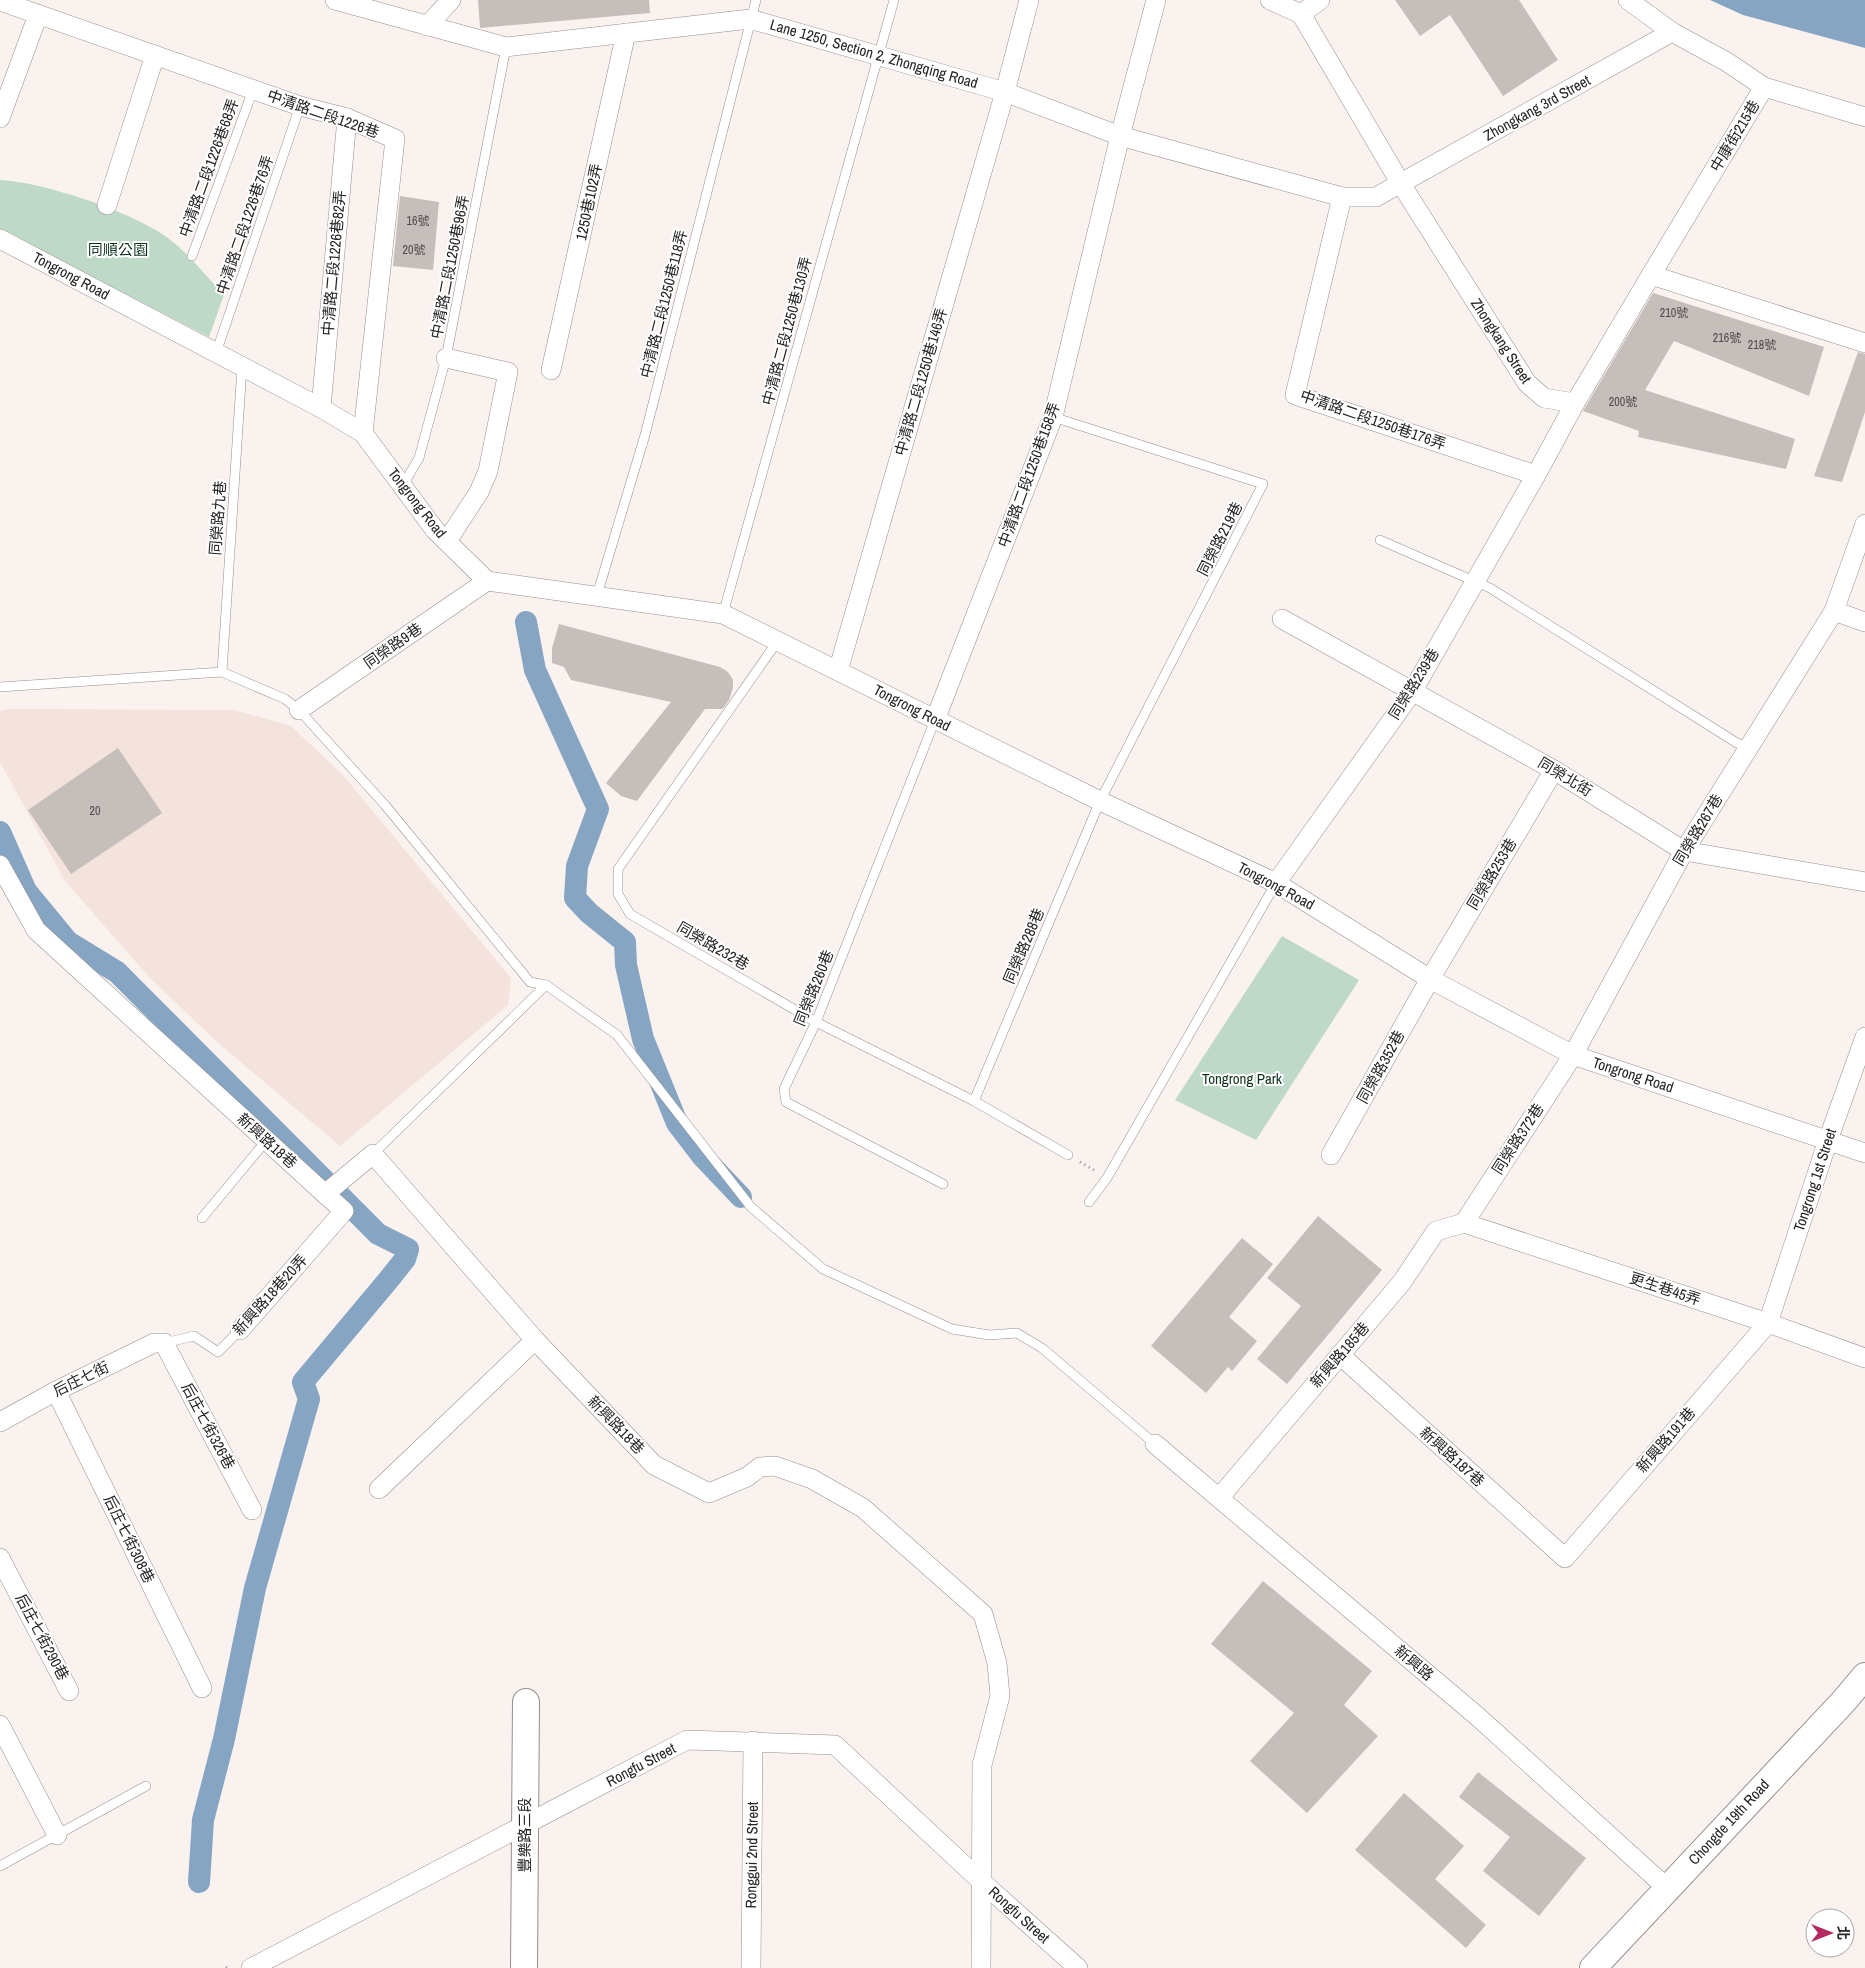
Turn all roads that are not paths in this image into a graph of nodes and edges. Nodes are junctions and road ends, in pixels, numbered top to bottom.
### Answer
1 (334, 0) edge
2 (451, 0) edge
3 (756, 0) edge
4 (894, 0) edge
5 (1029, 0) edge
6 (1156, 0) edge
7 (1270, 0) edge
8 (1320, 0) edge
9 (1628, 0) edge
10 (0, 1) edge
11 (1301, 14) junction
12 (38, 15) junction
13 (750, 18) junction
14 (428, 26) junction
15 (1672, 32) junction
16 (626, 33) junction
17 (506, 48) junction
18 (155, 55) junction
19 (878, 56) junction
20 (1764, 87) junction
21 (252, 90) junction
22 (1005, 92) junction
23 (300, 106) junction
24 (1865, 117) edge
25 (0, 118) edge
26 (347, 118) junction
27 (1120, 136) junction
28 (1401, 184) junction
29 (1342, 197) junction
30 (107, 205) dead end
31 (0, 239) edge
32 (192, 256) dead end
33 (1650, 275) junction
34 (1865, 343) edge
35 (216, 353) junction
36 (446, 358) junction
37 (242, 367) junction
38 (552, 370) dead end
39 (1575, 403) junction
40 (321, 408) junction
41 (1053, 417) junction
42 (362, 433) junction
43 (1536, 475) junction
44 (403, 485) junction
45 (1865, 524) edge
46 (1380, 540) dead end
47 (447, 541) junction
48 (487, 581) junction
49 (1475, 582) junction
50 (597, 595) junction
51 (1834, 611) junction
52 (723, 614) junction
53 (1282, 619) dead end
54 (1865, 622) edge
55 (777, 642) junction
56 (838, 670) junction
57 (222, 672) junction
58 (0, 687) edge
59 (1412, 692) junction
60 (299, 710) junction
61 (935, 720) junction
62 (1748, 748) junction
63 (1554, 770) junction
64 (1100, 801) junction
65 (1684, 851) junction
66 (0, 865) edge
67 (1865, 882) edge
68 (1276, 883) junction
69 (1430, 979) junction
70 (546, 984) junction
71 (816, 1022) junction
72 (1865, 1037) edge
73 (1573, 1055) junction
74 (974, 1101) junction
75 (1828, 1140) junction
76 (266, 1141) junction
77 (1865, 1153) edge
78 (373, 1154) junction
79 (1068, 1155) road end
80 (1331, 1155) dead end
81 (943, 1184) dead end
82 (325, 1194) junction
83 (1089, 1202) dead end
84 (202, 1218) dead end
85 (1464, 1223) junction
86 (1768, 1323) junction
87 (240, 1330) joint
88 (535, 1340) junction
89 (164, 1343) junction
90 (1340, 1356) junction
91 (1865, 1358) edge
92 (56, 1391) junction
93 (0, 1422) edge
94 (1156, 1444) joint
95 (379, 1489) dead end
96 (1219, 1498) junction
97 (252, 1510) dead end
98 (0, 1558) edge
99 (1565, 1558) joint
100 (1865, 1676) edge
101 (202, 1688) dead end
102 (69, 1690) dead end
103 (526, 1702) dead end
104 (0, 1725) edge
105 (753, 1741) junction
106 (146, 1786) dead end
107 (526, 1826) junction
108 (58, 1835) junction
109 (0, 1866) edge
110 (982, 1882) junction
111 (1667, 1888) junction
112 (254, 1967) edge
113 (524, 1968) edge
114 (751, 1968) edge
115 (981, 1968) edge
116 (1078, 1968) edge
117 (1593, 1968) edge

1 - 14 street, Lane 1250, Section 2, Zhongqing Road
2 - 14 street
3 - 13 lane, 中清路二段1250巷118弄
4 - 19 lane, 中清路二段1250巷130弄
5 - 22 street, 中清路二段1250巷146弄
6 - 27 street, 中清路二段1250巷158弄
7 - 11 street
8 - 11 street
9 - 15 street
10 - 12 street, 中清路二段1226巷
11 - 28 street, Zhongkang Street
12 - 18 street, 中清路二段1226巷
12 - 25 street
13 - 16 street, Lane 1250, Section 2, Zhongqing Road
13 - 19 street, Lane 1250, Section 2, Zhongqing Road
13 - 50 lane, 中清路二段1250巷118弄
14 - 17 street, Lane 1250, Section 2, Zhongqing Road
15 - 20 street
15 - 28 street, Zhongkang 3rd Street
16 - 17 street, Lane 1250, Section 2, Zhongqing Road
16 - 38 street, 1250巷102弄
17 - 36 lane, 中清路二段1250巷96弄
18 - 21 street, 中清路二段1226巷
18 - 30 street
19 - 22 street, Lane 1250, Section 2, Zhongqing Road
19 - 52 lane, 中清路二段1250巷130弄
20 - 24 street, 中康街215巷
20 - 33 street, 中康街215巷
21 - 23 street, 中清路二段1226巷
21 - 32 lane, 中清路二段1226巷68弄
22 - 27 street, Lane 1250, Section 2, Zhongqing Road
22 - 56 street, 中清路二段1250巷146弄
23 - 26 street, 中清路二段1226巷
23 - 35 lane, 中清路二段1226巷76弄
26 - 40 street, 中清路二段1226巷82弄
26 - 42 street, 中清路二段1226巷
27 - 29 street, Lane 1250, Section 2, Zhongqing Road
27 - 41 street, 中清路二段1250巷158弄
28 - 29 street, Lane 1250, Section 2, Zhongqing Road
28 - 39 street, Zhongkang Street
29 - 43 street, 中清路二段1250巷176弄
31 - 35 street, Tongrong Road
33 - 34 street
33 - 39 street
35 - 37 street, Tongrong Road
36 - 44 lane, 中清路二段1250巷96弄
36 - 47 street
37 - 40 street, Tongrong Road
37 - 57 lane, 同榮路九巷
39 - 43 street
40 - 42 street, Tongrong Road
41 - 61 street, 中清路二段1250巷158弄
41 - 64 lane, 同榮路219巷
42 - 44 street, Tongrong Road
43 - 49 street, 同榮路239巷
44 - 47 street, Tongrong Road
45 - 51 street, 同榮路267巷
46 - 49 lane
47 - 48 street, Tongrong Road
48 - 50 street, Tongrong Road
48 - 60 street, 同榮路9巷
49 - 59 street, 同榮路239巷
49 - 62 lane
50 - 52 street, Tongrong Road
51 - 54 street
51 - 62 street, 同榮路267巷
52 - 55 street, Tongrong Road
53 - 59 street, 同榮北街
55 - 56 street, Tongrong Road
55 - 71 lane, 同榮路232巷
56 - 61 street, Tongrong Road
57 - 58 lane
57 - 60 lane
59 - 63 street, 同榮北街
59 - 68 street, 同榮路239巷
60 - 70 lane
61 - 64 street, Tongrong Road
61 - 71 lane, 同榮路260巷
62 - 65 street, 同榮路267巷
63 - 65 street, 同榮北街
63 - 69 street, 同榮路253巷
64 - 68 street, Tongrong Road
64 - 74 lane, 同榮路288巷
65 - 67 street, 同榮北街
65 - 73 street, 同榮路267巷
66 - 76 street, 新興路18巷
68 - 69 street, Tongrong Road
68 - 83 lane
69 - 73 street, Tongrong Road
69 - 80 street, 同榮路352巷
70 - 78 lane
70 - 94 lane
71 - 74 lane, 同榮路232巷
71 - 81 lane, 同榮路260巷
72 - 75 street, Tongrong 1st Street
73 - 75 street, Tongrong Road
73 - 85 street, 同榮路372巷
74 - 79 lane, 同榮路232巷
75 - 77 street, Tongrong Road
75 - 86 street, Tongrong 1st Street
76 - 82 street, 新興路18巷
76 - 84 lane
78 - 82 street
78 - 88 street, 新興路18巷
82 - 87 street, 新興路18巷20弄
85 - 86 street, 更生巷45弄
85 - 90 street, 新興路185巷
86 - 91 street, 更生巷45弄
86 - 99 street, 新興路191巷
87 - 89 lane, 新興路18巷20弄
88 - 95 street
88 - 110 street, 新興路18巷
89 - 92 street, 后庄七街
89 - 97 street, 后庄七街326巷
90 - 96 street, 新興路185巷
90 - 99 street, 新興路187巷
92 - 93 street, 后庄七街
92 - 101 street, 后庄七街308巷
94 - 96 street, 新興路
96 - 111 street, 新興路
98 - 102 street, 后庄七街290巷
100 - 111 street, Chongde 19th Road
103 - 107 street, 豐樂路三段
104 - 108 street
105 - 107 street, Rongfu Street
105 - 110 street, Rongfu Street
105 - 114 street, Ronggui 2nd Street
106 - 108 lane
107 - 112 street, Rongfu Street
107 - 113 street, 豐樂路三段
108 - 109 lane
110 - 115 street
110 - 116 street, Rongfu Street
111 - 117 street, Chongde 19th Road

